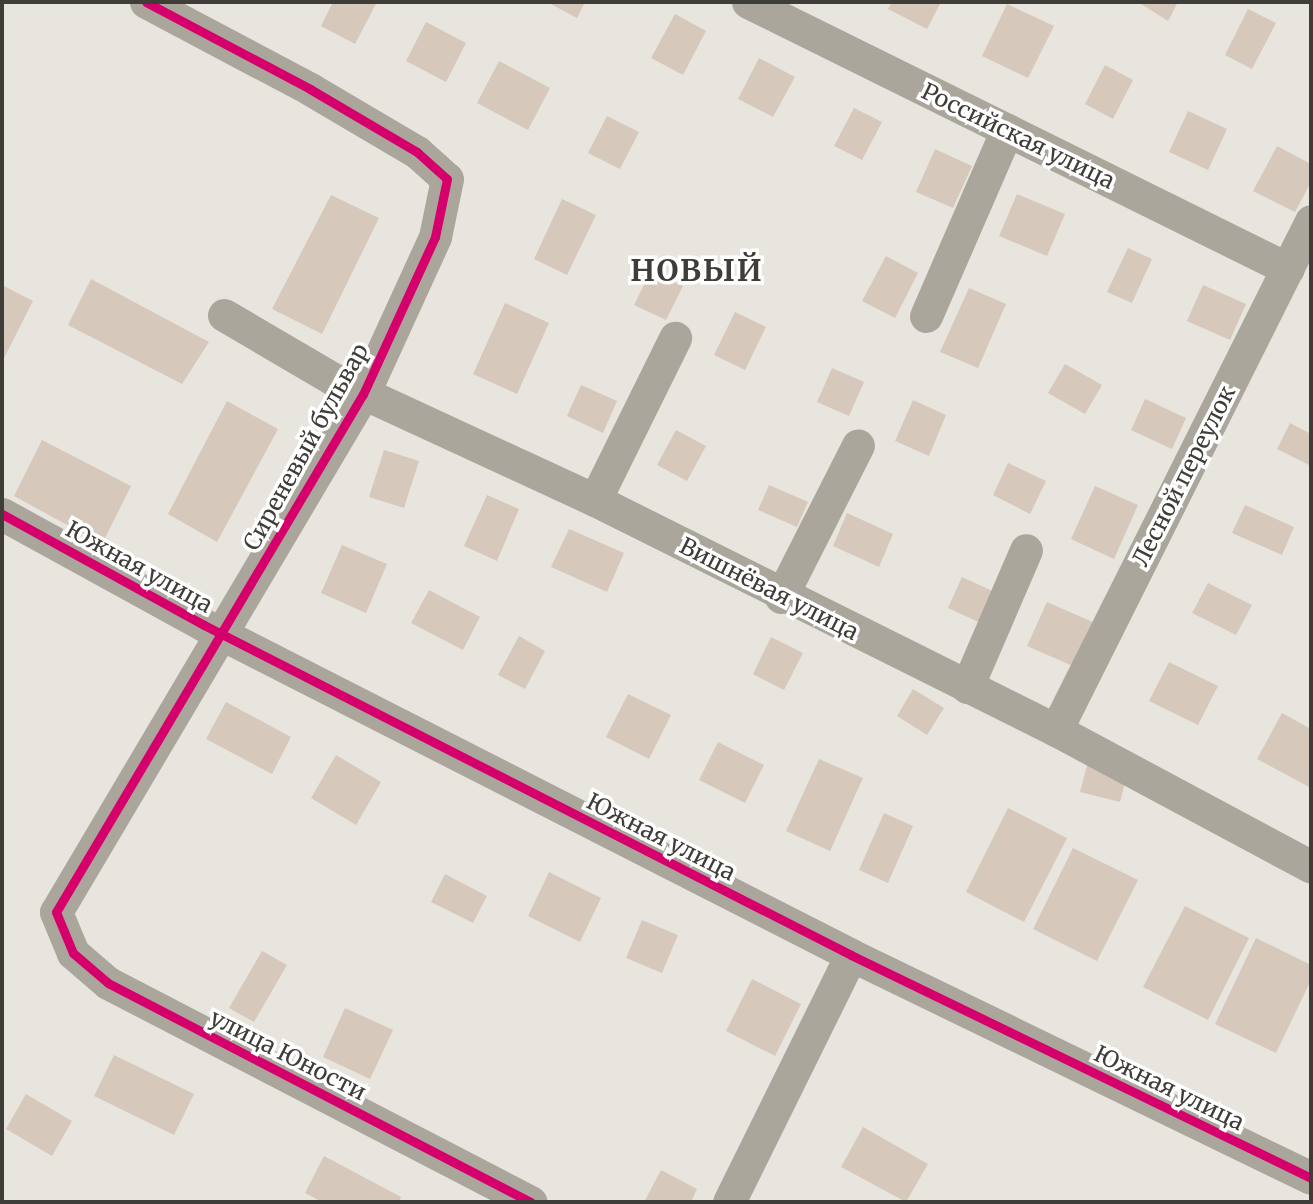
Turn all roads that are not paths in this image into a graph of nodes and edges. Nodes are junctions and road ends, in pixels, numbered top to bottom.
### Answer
1 (146, 2) edge
2 (748, 2) edge
3 (1007, 131) junction
4 (1311, 221) edge
5 (1288, 270) junction
6 (224, 315) dead end
7 (926, 316) dead end
8 (675, 338) dead end
9 (363, 394) junction
10 (858, 445) dead end
11 (595, 500) junction
12 (2, 514) edge
13 (1026, 550) dead end
14 (781, 597) junction
15 (222, 634) junction
16 (967, 687) junction
17 (1056, 730) junction
18 (1309, 860) edge
19 (56, 912) joint
20 (851, 955) junction
21 (1311, 1178) edge
22 (531, 1202) edge
23 (729, 1202) edge

1 - 9 street, Сиреневый бульвар
2 - 3 street, Российская улица
3 - 5 street, Российская улица
3 - 7 street
4 - 5 street, Лесной переулок
5 - 17 street, Лесной переулок
6 - 9 street, Вишнёвая улица
8 - 11 street
9 - 11 street, Вишнёвая улица
9 - 15 street, Сиреневый бульвар
10 - 14 street
11 - 14 street, Вишнёвая улица
12 - 15 street, Южная улица
13 - 16 street
14 - 16 street, Вишнёвая улица
15 - 19 street, Сиреневый бульвар
15 - 20 street, Южная улица
16 - 17 street, Вишнёвая улица
17 - 18 street, Вишнёвая улица
19 - 22 street, улица Юности
20 - 21 street, Южная улица
20 - 23 street

